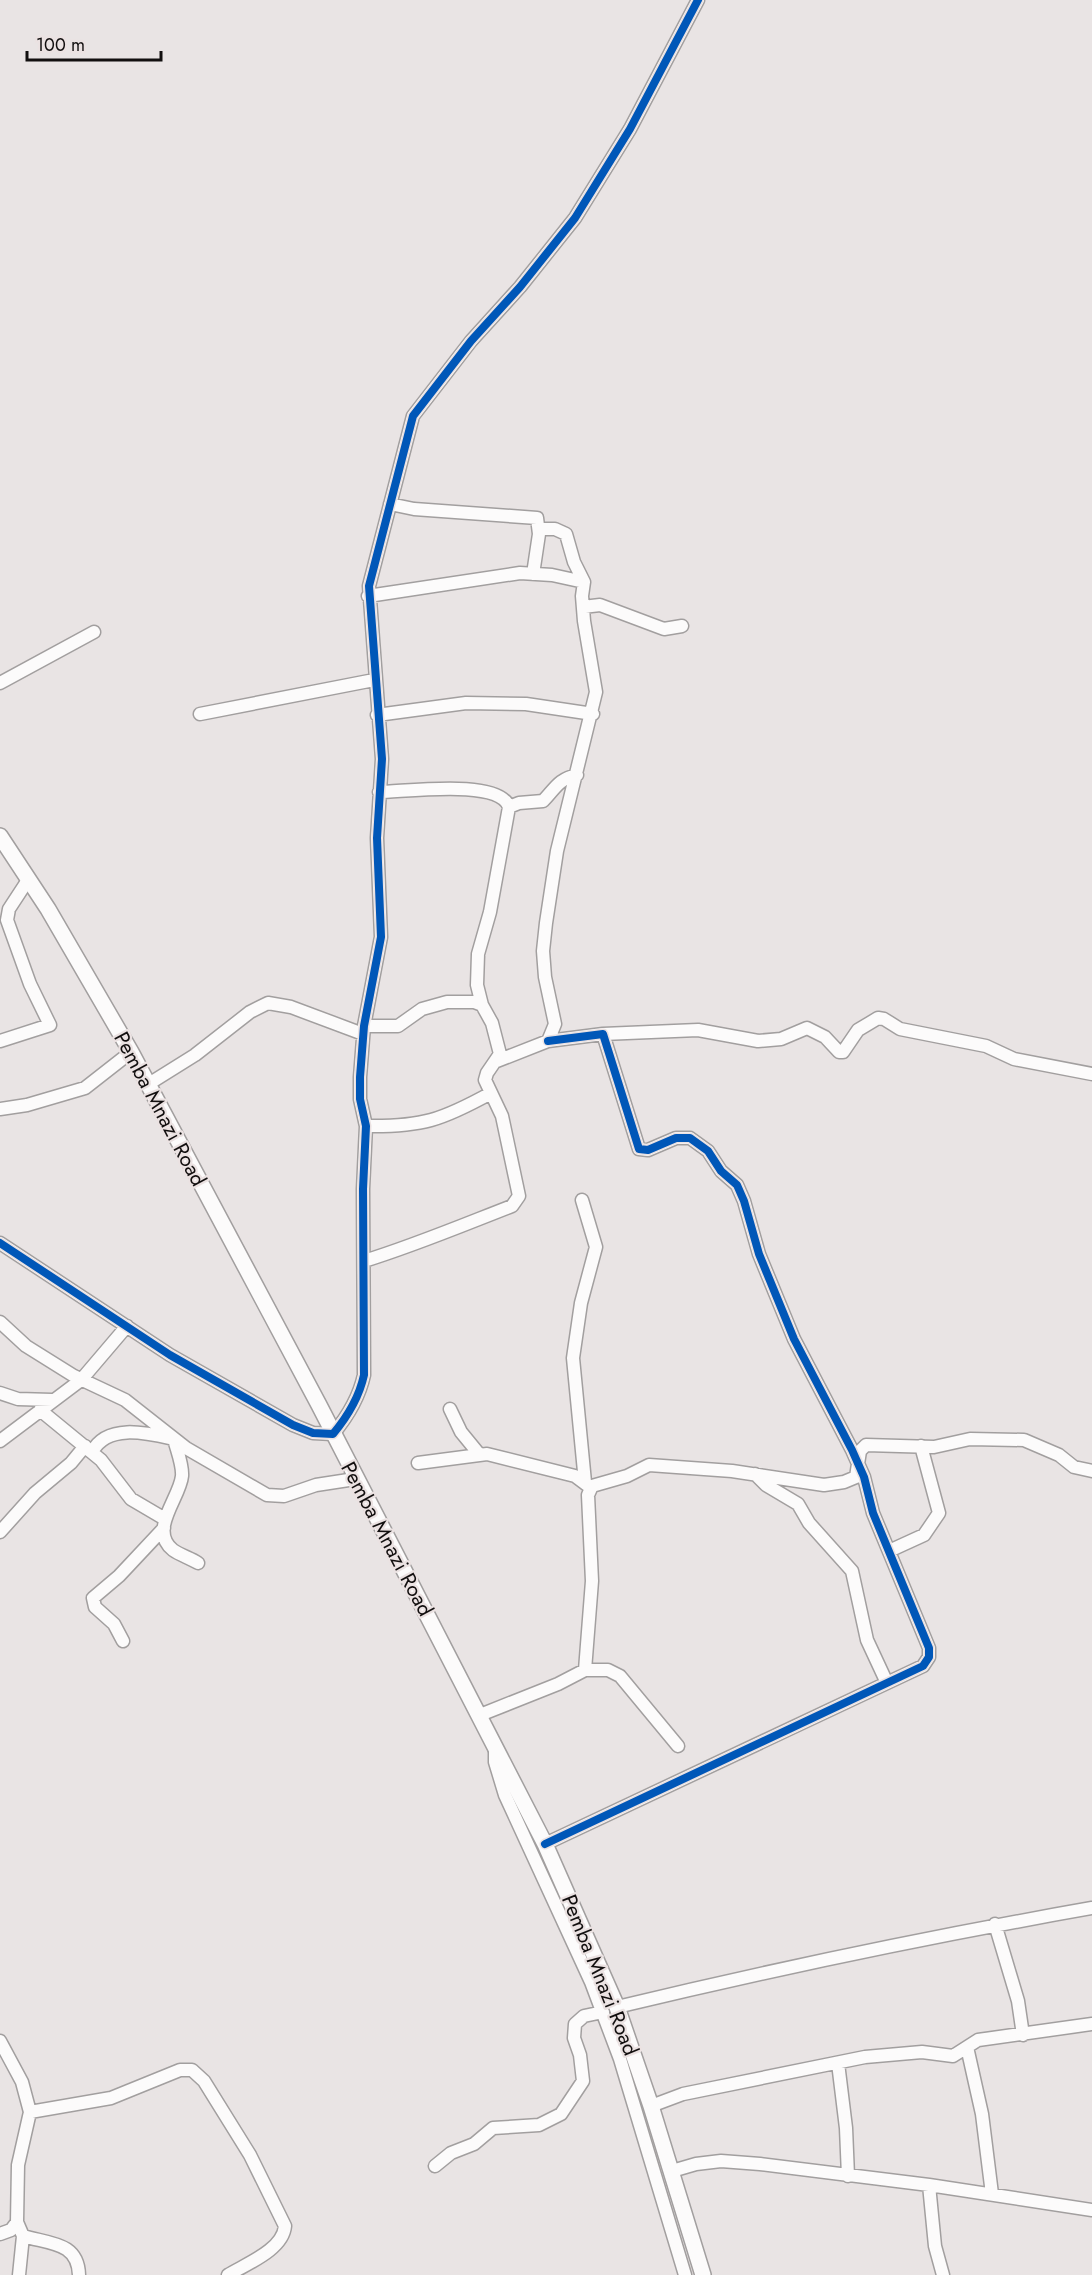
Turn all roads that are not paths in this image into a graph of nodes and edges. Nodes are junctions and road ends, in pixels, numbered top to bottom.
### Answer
1 (698, 0) edge
2 (390, 504) junction
3 (539, 529) junction
4 (533, 574) junction
5 (584, 582) junction
6 (368, 596) junction
7 (583, 607) junction
8 (682, 626) dead end
9 (94, 632) dead end
10 (374, 680) junction
11 (0, 683) edge
12 (200, 714) dead end
13 (592, 714) junction
14 (377, 715) junction
15 (577, 775) junction
16 (380, 792) junction
17 (509, 807) junction
18 (0, 836) edge
19 (28, 880) junction
20 (482, 1005) junction
21 (364, 1030) junction
22 (603, 1034) junction
23 (0, 1041) edge
24 (548, 1041) junction
25 (131, 1052) junction
26 (497, 1061) junction
27 (1092, 1074) edge
28 (147, 1085) junction
29 (491, 1093) junction
30 (0, 1109) edge
31 (366, 1126) junction
32 (582, 1200) dead end
33 (0, 1243) edge
34 (364, 1261) junction
35 (0, 1322) edge
36 (127, 1326) junction
37 (81, 1380) junction
38 (0, 1393) edge
39 (52, 1400) junction
40 (450, 1409) dead end
41 (40, 1410) junction
42 (333, 1434) junction
43 (174, 1440) junction
44 (0, 1441) edge
45 (921, 1446) junction
46 (88, 1449) junction
47 (479, 1454) junction
48 (418, 1463) dead end
49 (859, 1468) junction
50 (1092, 1471) edge
51 (755, 1474) junction
52 (355, 1479) junction
53 (587, 1486) junction
54 (165, 1524) junction
55 (0, 1532) edge
56 (889, 1551) junction
57 (198, 1563) dead end
58 (123, 1641) dead end
59 (585, 1670) junction
60 (887, 1683) junction
61 (480, 1715) junction
62 (678, 1746) dead end
63 (495, 1751) junction
64 (545, 1844) junction
65 (1092, 1908) edge
66 (995, 1924) junction
67 (610, 2009) junction
68 (1092, 2024) edge
69 (1023, 2035) junction
70 (0, 2041) edge
71 (967, 2047) junction
72 (5, 2060) edge
73 (838, 2063) junction
74 (651, 2106) junction
75 (30, 2112) junction
76 (435, 2166) dead end
77 (672, 2171) junction
78 (848, 2176) junction
79 (929, 2185) junction
80 (992, 2194) junction
81 (1092, 2210) edge
82 (17, 2222) junction
83 (0, 2234) edge
84 (23, 2236) junction
85 (19, 2275) edge
86 (79, 2275) edge
87 (228, 2275) edge
88 (685, 2275) edge
89 (703, 2275) edge
90 (943, 2275) edge

1 - 2 street
2 - 3 street
2 - 6 street
3 - 4 street
3 - 5 street
4 - 5 street
4 - 6 street
5 - 7 street
6 - 10 street
7 - 8 street
7 - 13 street
9 - 11 street
10 - 12 street
10 - 14 street
13 - 14 street
13 - 15 street
14 - 16 street
15 - 17 street
15 - 24 street
16 - 17 street
16 - 21 street
17 - 20 street
18 - 19 main road, Pemba Mnazi Road
19 - 23 street
19 - 25 main road, Pemba Mnazi Road
20 - 21 street
20 - 26 street
21 - 28 street
21 - 31 street
22 - 24 street
22 - 27 street
22 - 49 street
24 - 26 street
25 - 28 main road, Pemba Mnazi Road
25 - 30 street
26 - 29 street
28 - 42 main road, Pemba Mnazi Road
29 - 31 street
29 - 34 street
31 - 34 street
32 - 53 street
33 - 36 street
34 - 42 street
35 - 37 street
36 - 37 street
36 - 42 street
37 - 39 street
37 - 43 street
38 - 39 street
39 - 41 street
40 - 47 street
41 - 44 street
41 - 46 street
42 - 52 main road, Pemba Mnazi Road
43 - 46 street
43 - 52 street
43 - 54 street
45 - 49 street
45 - 50 street
45 - 56 street
46 - 54 street
46 - 55 street
47 - 48 street
47 - 53 street
49 - 51 street
49 - 56 street
51 - 53 street
51 - 60 street
52 - 61 main road, Pemba Mnazi Road
53 - 59 street
54 - 57 street
54 - 58 street
56 - 60 street
59 - 61 street
59 - 62 street
60 - 64 street
61 - 63 main road, Pemba Mnazi Road
63 - 64 main road, Pemba Mnazi Road
63 - 67 street
64 - 67 main road, Pemba Mnazi Road
65 - 66 street
66 - 67 street
66 - 69 street
67 - 74 main road, Pemba Mnazi Road
67 - 76 street
67 - 88 street
68 - 69 street
69 - 71 street
70 - 72 street
71 - 73 street
71 - 80 street
72 - 75 street
73 - 74 street
73 - 78 street
74 - 77 main road, Pemba Mnazi Road
75 - 82 street
75 - 87 street
77 - 78 street
77 - 89 main road, Pemba Mnazi Road
78 - 79 street
79 - 80 street
79 - 90 street
80 - 81 street
82 - 83 street
82 - 84 street
84 - 85 street
84 - 86 street

